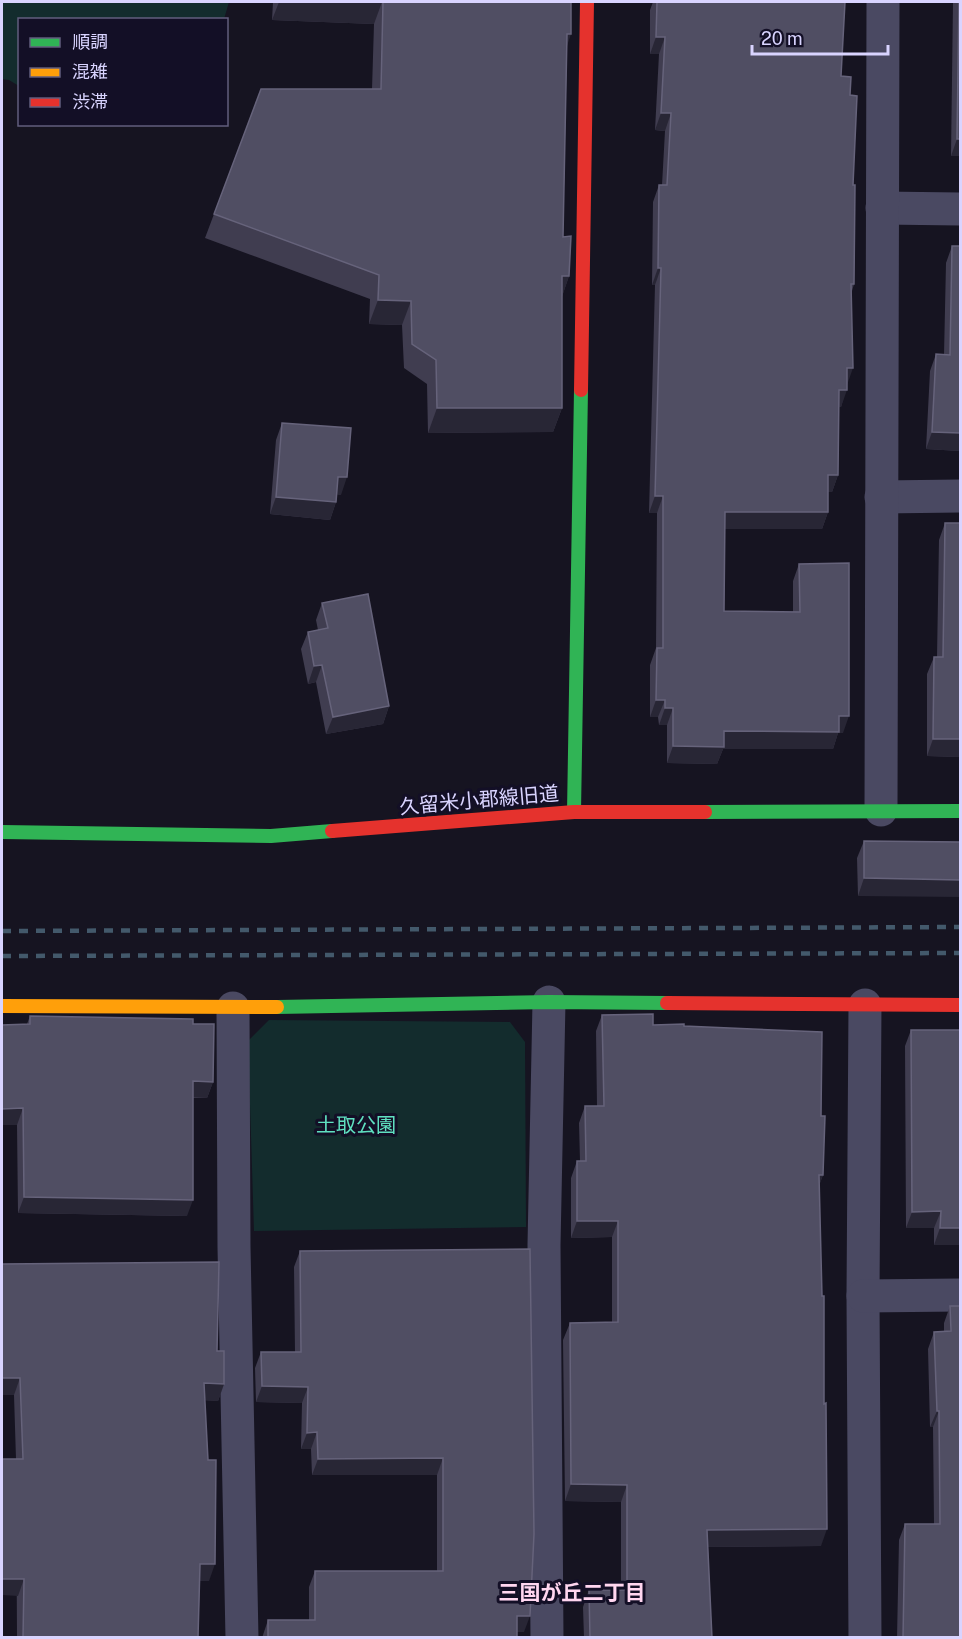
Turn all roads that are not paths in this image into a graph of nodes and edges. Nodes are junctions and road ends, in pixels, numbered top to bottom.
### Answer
1 (587, 2) edge
2 (883, 2) edge
3 (882, 208) junction
4 (960, 209) edge
5 (960, 496) edge
6 (881, 497) junction
7 (881, 810) junction
8 (960, 811) edge
9 (574, 812) junction
10 (2, 832) edge
11 (549, 1002) junction
12 (865, 1005) junction
13 (960, 1005) edge
14 (2, 1006) edge
15 (233, 1008) junction
16 (960, 1295) edge
17 (863, 1296) junction
18 (242, 1638) edge
19 (547, 1638) edge
20 (865, 1638) edge

1 - 9 street
2 - 3 street
3 - 4 street
3 - 6 street
5 - 6 street
6 - 7 street
7 - 8 street, 久留米小郡線旧道
7 - 9 street, 久留米小郡線旧道
9 - 10 street, 久留米小郡線旧道
11 - 12 street
11 - 15 street
11 - 19 street
12 - 13 street
12 - 17 street
14 - 15 street
15 - 18 street
16 - 17 street
17 - 20 street

